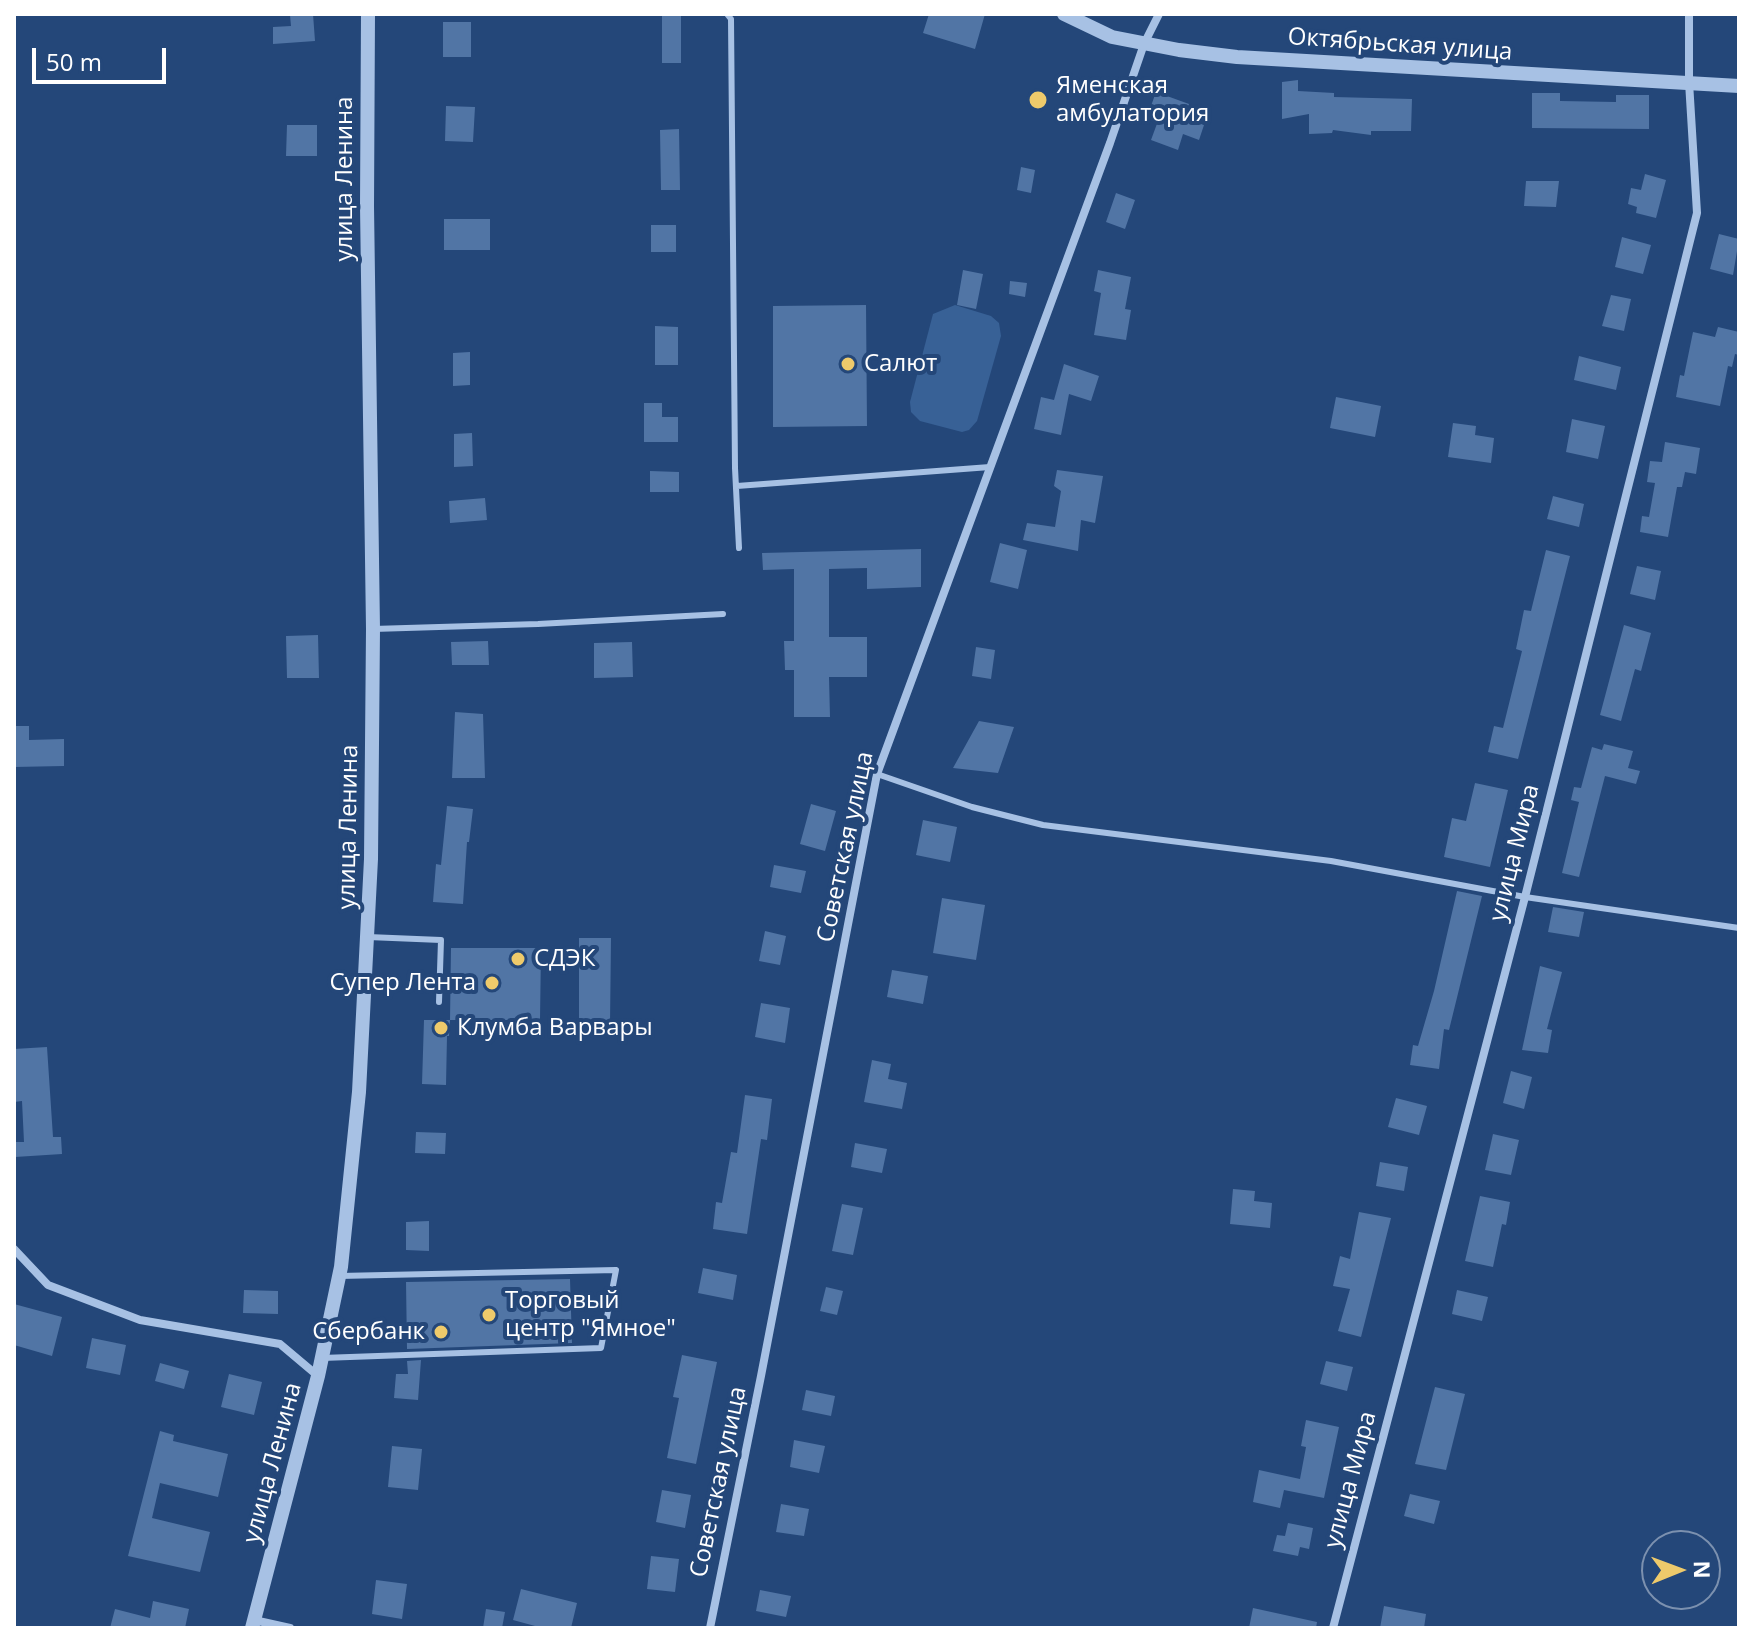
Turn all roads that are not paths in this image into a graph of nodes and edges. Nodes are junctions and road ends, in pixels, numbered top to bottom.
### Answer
1 (368, 14) edge
2 (727, 14) edge
3 (1064, 14) edge
4 (1159, 14) edge
5 (1689, 14) edge
6 (1144, 44) junction
7 (1689, 82) junction
8 (1739, 86) edge
9 (990, 467) junction
10 (737, 486) junction
11 (739, 548) dead end
12 (723, 614) dead end
13 (373, 629) junction
14 (877, 774) junction
15 (1525, 897) junction
16 (1739, 928) edge
17 (368, 937) junction
18 (439, 1002) dead end
19 (14, 1249) edge
20 (339, 1276) junction
21 (322, 1358) junction
22 (318, 1376) junction
23 (253, 1624) edge
24 (290, 1628) edge
25 (710, 1628) edge
26 (1333, 1628) edge

1 - 13 street, улица Ленина
2 - 10 lane
3 - 6 street, Октябрьская улица
4 - 6 street, Советская улица
5 - 7 street, улица Мира
6 - 7 street, Октябрьская улица
6 - 9 street, Советская улица
7 - 8 street, Октябрьская улица
7 - 15 street, улица Мира
9 - 10 lane
9 - 14 street, Советская улица
10 - 11 lane
12 - 13 lane
13 - 17 street, улица Ленина
14 - 15 lane
14 - 25 street, Советская улица
15 - 16 lane
15 - 26 street, улица Мира
17 - 18 lane
17 - 20 street, улица Ленина
19 - 22 street
20 - 21 street, улица Ленина
20 - 21 lane
21 - 22 street, улица Ленина
22 - 23 street, улица Ленина
23 - 24 street

